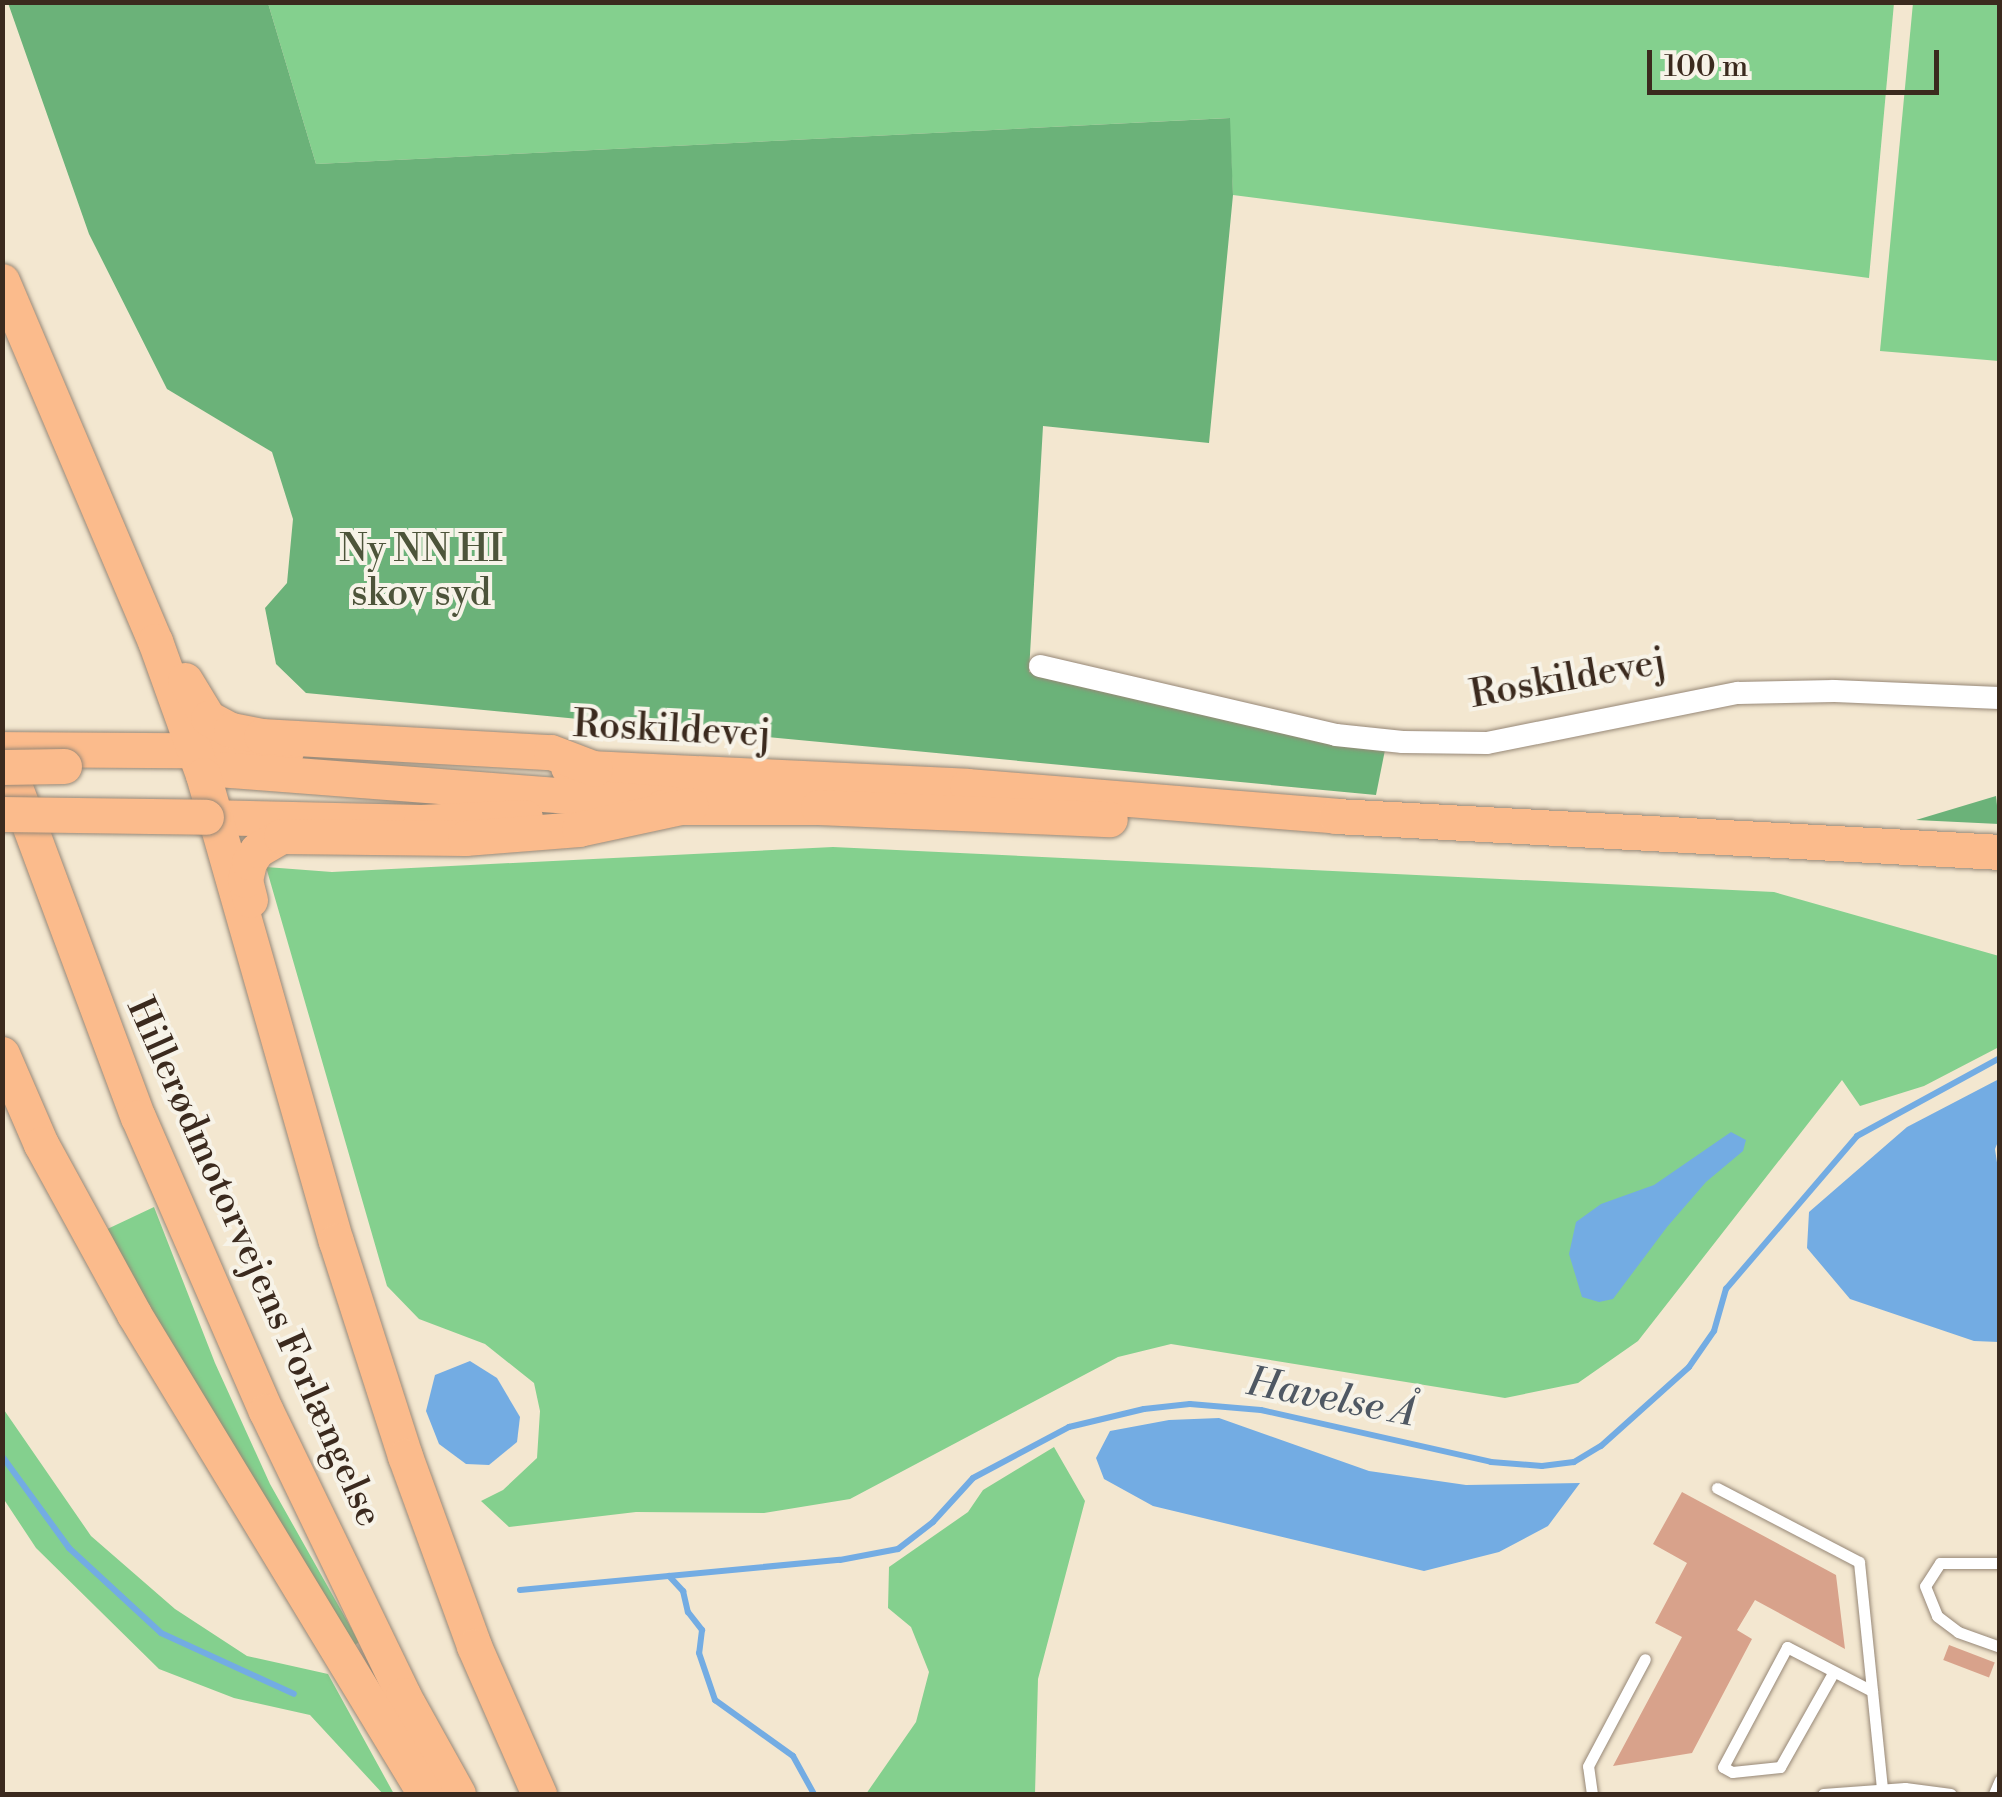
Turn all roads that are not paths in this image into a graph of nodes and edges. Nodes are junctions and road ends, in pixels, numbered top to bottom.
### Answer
1 (2, 281) edge
2 (31, 349) junction
3 (1040, 666) dead end
4 (2000, 698) edge
5 (2, 750) edge
6 (196, 757) junction
7 (2, 767) edge
8 (595, 769) junction
9 (690, 805) junction
10 (2, 814) edge
11 (1336, 816) junction
12 (210, 817) junction
13 (2000, 852) edge
14 (6, 1067) edge
15 (308, 1144) junction
16 (1717, 1488) dead end
17 (2000, 1562) edge
18 (2000, 1648) edge
19 (1645, 1658) dead end
20 (1833, 1673) junction
21 (1872, 1691) junction
22 (2000, 1780) edge
23 (1882, 1789) junction
24 (425, 1794) edge
25 (458, 1794) edge
26 (539, 1794) edge
27 (1592, 1794) edge
28 (1823, 1794) edge
29 (1950, 1794) edge
30 (1994, 1794) edge

1 - 2 main road
2 - 6 main road
2 - 8 main road
3 - 4 street, Roskildevej
5 - 6 main road, Roskildevej
5 - 25 main road, Hillerødmotorvejens Forlængelse
6 - 7 main road, Roskildevej, bridge
6 - 8 main road, Roskildevej
6 - 9 main road, Roskildevej
6 - 12 main road
8 - 11 main road, Roskildevej
9 - 11 main road, Roskildevej
9 - 12 main road, Roskildevej
9 - 15 main road
10 - 12 main road, Roskildevej, bridge
11 - 13 main road, Roskildevej
12 - 15 main road
14 - 24 main road
15 - 26 main road
16 - 21 lane
17 - 18 lane
19 - 27 lane
20 - 20 lane
20 - 21 lane
21 - 23 lane
22 - 30 lane
23 - 28 lane
23 - 29 lane

